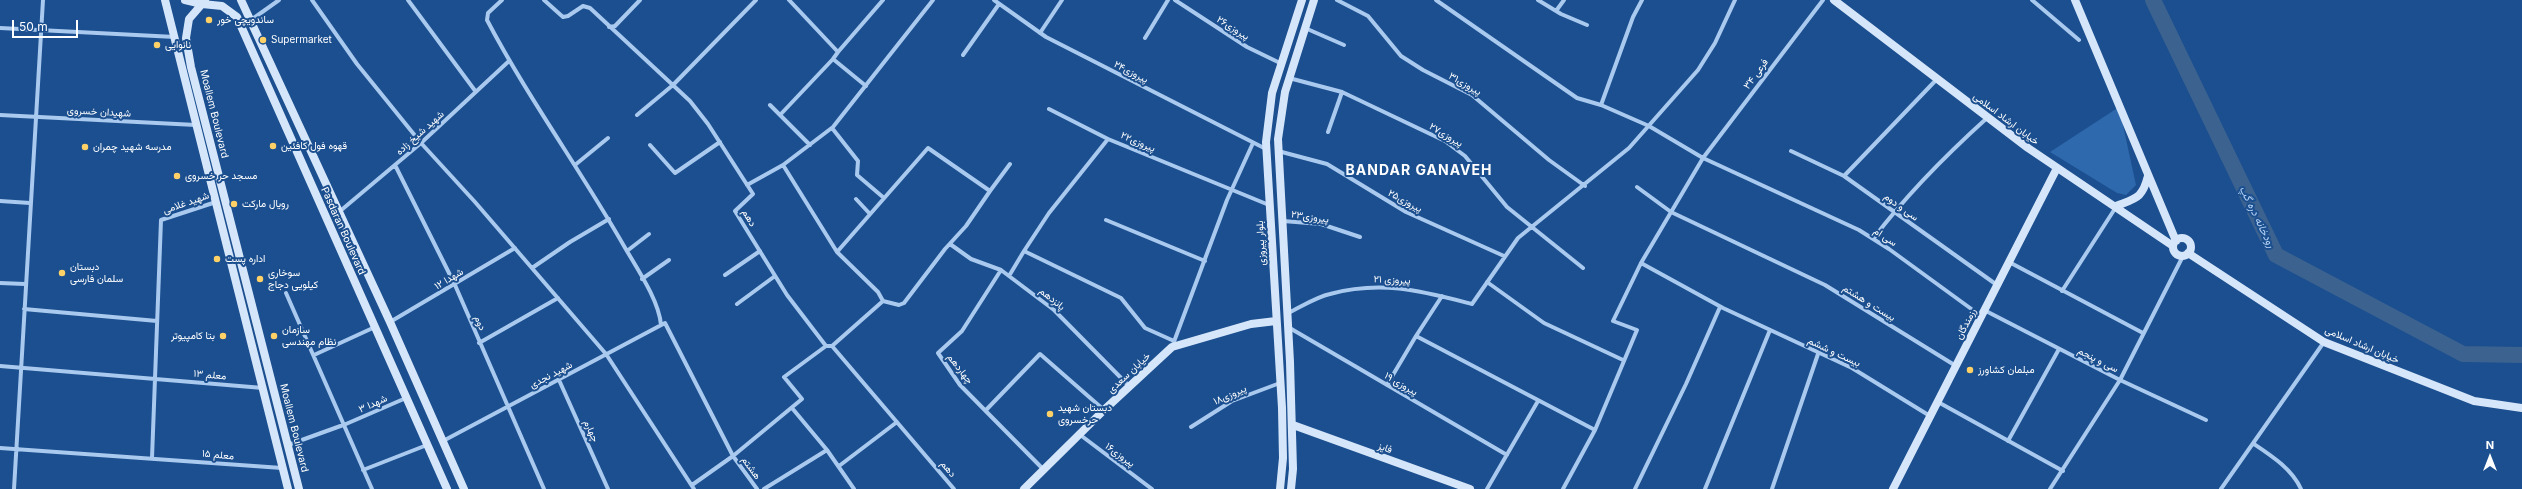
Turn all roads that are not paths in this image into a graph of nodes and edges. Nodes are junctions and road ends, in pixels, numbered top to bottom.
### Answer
1 (43, 0) edge
2 (165, 0) edge
3 (185, 0) edge
4 (241, 0) edge
5 (279, 0) edge
6 (312, 0) edge
7 (408, 0) edge
8 (502, 0) edge
9 (544, 0) edge
10 (640, 0) edge
11 (756, 0) edge
12 (789, 0) edge
13 (882, 0) edge
14 (933, 0) edge
15 (994, 0) edge
16 (1062, 0) edge
17 (1168, 0) edge
18 (1302, 0) edge
19 (1314, 0) edge
20 (1337, 0) edge
21 (1436, 0) edge
22 (1538, 0) edge
23 (1564, 0) edge
24 (1642, 0) edge
25 (1735, 0) edge
26 (1823, 0) edge
27 (1834, 0) edge
28 (2032, 0) edge
29 (2075, 0) edge
30 (1178, 1) edge
31 (204, 2) edge
32 (999, 4) junction
33 (1556, 11) junction
34 (250, 20) junction
35 (1588, 25) dead end
36 (609, 27) junction
37 (0, 28) edge
38 (1304, 28) junction
39 (41, 30) junction
40 (1040, 33) junction
41 (176, 37) junction
42 (1145, 38) dead end
43 (2079, 40) dead end
44 (1344, 45) dead end
45 (838, 52) junction
46 (963, 55) dead end
47 (834, 59) junction
48 (269, 61) junction
49 (509, 61) junction
50 (1280, 63) junction
51 (258, 66) junction
52 (189, 74) junction
53 (1288, 78) junction
54 (1937, 79) junction
55 (673, 85) junction
56 (866, 86) junction
57 (476, 92) junction
58 (1342, 92) junction
59 (770, 105) dead end
60 (1601, 105) junction
61 (1049, 109) dead end
62 (637, 114) dead end
63 (0, 115) edge
64 (780, 115) junction
65 (35, 117) junction
66 (1988, 118) junction
67 (197, 125) junction
68 (1648, 126) junction
69 (832, 128) junction
70 (1328, 132) dead end
71 (608, 138) dead end
72 (1108, 139) junction
73 (720, 142) junction
74 (421, 143) junction
75 (1253, 143) junction
76 (650, 145) dead end
77 (810, 145) junction
78 (1266, 149) junction
79 (1278, 151) junction
80 (1790, 151) dead end
81 (1703, 158) junction
82 (1010, 164) dead end
83 (395, 165) junction
84 (575, 165) junction
85 (783, 165) junction
86 (2057, 168) junction
87 (1844, 176) junction
88 (2148, 176) junction
89 (747, 185) junction
90 (1585, 186) junction
91 (1637, 187) dead end
92 (990, 191) junction
93 (1232, 191) junction
94 (884, 198) junction
95 (856, 199) dead end
96 (0, 201) edge
97 (216, 201) junction
98 (30, 203) junction
99 (1269, 205) junction
100 (2116, 206) junction
101 (1894, 211) junction
102 (1671, 212) junction
103 (339, 213) junction
104 (870, 214) junction
105 (609, 220) junction
106 (1106, 220) dead end
107 (1281, 221) junction
108 (1533, 227) junction
109 (649, 234) dead end
110 (1360, 236) dead end
111 (1873, 239) junction
112 (2174, 243) junction
113 (950, 244) junction
114 (515, 248) junction
115 (627, 251) junction
116 (760, 251) junction
117 (1024, 251) junction
118 (837, 252) junction
119 (2186, 254) junction
120 (1504, 256) junction
121 (669, 260) dead end
122 (1205, 260) junction
123 (2008, 262) junction
124 (1641, 263) junction
125 (532, 268) junction
126 (1584, 268) dead end
127 (1001, 270) junction
128 (725, 275) dead end
129 (775, 276) junction
130 (1008, 276) junction
131 (642, 279) junction
132 (1487, 282) junction
133 (0, 283) edge
134 (25, 284) junction
135 (455, 285) junction
136 (1997, 285) junction
137 (2062, 291) junction
138 (286, 293) dead end
139 (1442, 296) junction
140 (558, 298) junction
141 (883, 300) junction
142 (737, 304) dead end
143 (1720, 307) junction
144 (24, 309) junction
145 (1982, 313) junction
146 (1287, 314) junction
147 (157, 321) junction
148 (1276, 321) junction
149 (390, 322) junction
150 (663, 324) junction
151 (376, 327) junction
152 (1288, 327) junction
153 (1770, 330) junction
154 (2143, 333) junction
155 (1416, 336) junction
156 (2324, 342) junction
157 (479, 343) junction
158 (1173, 344) junction
159 (826, 346) junction
160 (832, 346) junction
161 (2059, 349) junction
162 (606, 354) junction
163 (1818, 354) junction
164 (314, 355) junction
165 (1623, 360) junction
166 (1290, 362) junction
167 (1279, 363) junction
168 (0, 366) edge
169 (1956, 366) junction
170 (21, 368) junction
171 (155, 379) junction
172 (559, 380) junction
173 (2120, 380) junction
174 (1280, 383) junction
175 (1387, 385) junction
176 (1129, 386) junction
177 (263, 388) junction
178 (406, 398) junction
179 (1538, 401) junction
180 (1937, 402) junction
181 (507, 407) junction
182 (792, 408) junction
183 (2522, 408) edge
184 (987, 409) junction
185 (1104, 410) junction
186 (1930, 416) junction
187 (2206, 420) dead end
188 (897, 422) junction
189 (346, 424) junction
190 (1293, 426) junction
191 (1191, 427) dead end
192 (1595, 430) junction
193 (1078, 434) junction
194 (443, 441) junction
195 (2008, 441) junction
196 (2254, 444) junction
197 (287, 445) junction
198 (427, 445) junction
199 (0, 448) edge
200 (16, 449) junction
201 (827, 450) junction
202 (1507, 455) junction
203 (733, 456) junction
204 (152, 458) junction
205 (839, 466) junction
206 (282, 468) junction
207 (1043, 469) junction
208 (363, 470) junction
209 (2063, 471) junction
210 (693, 487) edge
211 (14, 489) edge
212 (288, 489) edge
213 (299, 489) edge
214 (372, 489) edge
215 (447, 489) edge
216 (464, 489) edge
217 (544, 489) edge
218 (608, 489) edge
219 (757, 489) edge
220 (764, 489) edge
221 (854, 489) edge
222 (954, 489) edge
223 (1024, 489) edge
224 (1152, 489) edge
225 (1280, 489) edge
226 (1291, 489) edge
227 (1470, 489) edge
228 (1487, 489) edge
229 (1563, 489) edge
230 (1635, 489) edge
231 (1705, 489) edge
232 (1772, 489) edge
233 (1893, 489) edge
234 (2050, 489) edge
235 (2221, 489) edge
236 (2301, 489) edge

1 - 39 street
2 - 41 main road, Moallem Boulevard
3 - 31 main road, Pasdaran Boulevard
4 - 34 main road, Pasdaran Boulevard
5 - 34 street
6 - 74 street
7 - 57 street
8 - 49 street, هشتم
9 - 36 street
10 - 36 street
11 - 55 street
12 - 45 street
13 - 45 street
14 - 56 street
15 - 32 street, پیروزی۲۴
16 - 40 street
17 - 42 street
18 - 50 main road, بلوار پیروزی
19 - 38 main road
20 - 90 street, پیروزی۳۱
21 - 60 street, سی ام
22 - 33 street
23 - 33 street
24 - 60 street
25 - 68 street
26 - 81 street, فرعی ۳۴
27 - 54 main road, خیابان ارشاد اسلامی
28 - 43 street
29 - 88 main road
30 - 50 street, پیروزی۲۶
31 - 51 main road, Pasdaran Boulevard
31 - 52 main road, Moallem Boulevard
32 - 40 street, پیروزی۲۴
32 - 46 street
33 - 35 street
34 - 48 main road, Pasdaran Boulevard
36 - 55 street
37 - 39 street
38 - 44 street
38 - 53 main road
39 - 41 street
39 - 65 street
40 - 75 street, پیروزی۲۴
41 - 52 main road, Moallem Boulevard
45 - 47 street
47 - 56 street
47 - 64 street
48 - 51 main road
48 - 103 main road, Pasdaran Boulevard
49 - 57 street, شهید شیخ زاده
49 - 84 street, هشتم
50 - 78 main road, بلوار پیروزی
51 - 151 main road, Pasdaran Boulevard
52 - 67 main road, Moallem Boulevard
52 - 197 main road, Moallem Boulevard
53 - 58 street, پیروزی۲۷
53 - 79 main road
54 - 66 main road, خیابان ارشاد اسلامی
54 - 87 street
55 - 62 street
55 - 73 street
56 - 69 street
57 - 74 street, شهید شیخ زاده
58 - 70 street
58 - 108 street, پیروزی۲۷
59 - 64 street
60 - 68 street, سی ام
61 - 72 street
63 - 65 street, شهیدان خسروی
64 - 77 street
65 - 67 street, شهیدان خسروی
65 - 98 street
66 - 86 main road, خیابان ارشاد اسلامی
66 - 101 street
67 - 97 main road, Moallem Boulevard
68 - 81 street, سی ام
68 - 90 street
69 - 77 street
69 - 94 street
71 - 84 street
72 - 93 street, پیروزی۲۲
72 - 117 street, پیروزی۲۲
73 - 76 street
73 - 89 street
74 - 83 street, شهید شیخ زاده
74 - 114 street
75 - 78 street, پیروزی۲۴
75 - 93 street
77 - 85 street
78 - 99 main road, بلوار پیروزی
79 - 107 main road
79 - 120 street, پیروزی۲۵
80 - 87 street, سی و دوم
81 - 102 street, فرعی ۳۴
81 - 111 street, سی ام
82 - 92 street
83 - 103 street, شهید شیخ زاده
83 - 135 street, دوم
84 - 105 street, هشتم
85 - 89 street
85 - 118 street
86 - 100 main road, خیابان ارشاد اسلامی
86 - 123 main road, رزمندگان
87 - 101 street, سی و دوم
88 - 100 main road
88 - 112 main road
89 - 116 street, دهم
90 - 108 street
91 - 102 street, بیست و هشتم
92 - 94 street
92 - 113 street
93 - 99 street, پیروزی۲۲
93 - 122 street
94 - 104 street
95 - 104 street
96 - 98 street
97 - 147 street, شهید غلامی
97 - 177 main road, Moallem Boulevard
98 - 134 street
99 - 148 main road, بلوار پیروزی
100 - 112 main road, خیابان ارشاد اسلامی
100 - 137 street
101 - 111 street
101 - 136 street, سی و دوم
102 - 124 street, فرعی ۳۴
102 - 169 street, بیست و هشتم
103 - 149 main road, Pasdaran Boulevard
104 - 118 street
105 - 115 street, هشتم
105 - 125 street
106 - 122 street
107 - 110 street, پیروزی۲۳
107 - 146 main road
108 - 120 street
108 - 126 street, پیروزی۲۷
109 - 115 street
111 - 145 street, سی ام
112 - 119 main road, خیابان ارشاد اسلامی
112 - 119 main road
113 - 127 street, پانزدهم
113 - 141 street
114 - 125 street
114 - 135 street, شهدا ۱۲
115 - 131 street, هشتم
116 - 128 street
116 - 129 street, دهم
117 - 130 street, پیروزی۲۲
117 - 158 street
118 - 141 street
119 - 154 street
119 - 156 main road, خیابان ارشاد اسلامی
120 - 132 street
121 - 131 street
122 - 158 street
123 - 136 main road, رزمندگان
123 - 137 street
124 - 143 street, بیست و ششم
124 - 165 street, فرعی ۳۴
125 - 140 street
127 - 130 street, پانزدهم
127 - 184 street, چهاردهم
129 - 142 street
129 - 159 street, دهم
130 - 176 street, پانزدهم
131 - 150 street, هشتم
132 - 139 street, پیروزی ۲۱
132 - 165 street
133 - 134 street
134 - 144 street
135 - 149 street, شهدا ۱۲
135 - 157 street, دوم
136 - 145 main road, رزمندگان
137 - 154 street
138 - 164 street
139 - 146 street, پیروزی ۲۱
139 - 155 street
140 - 157 street
140 - 162 street
141 - 160 street
143 - 153 street, بیست و ششم
143 - 230 street
144 - 147 street
144 - 170 street
145 - 161 street, سی و پنجم
145 - 169 main road, رزمندگان
146 - 152 main road
147 - 171 street
148 - 158 main road, خیابان سعدی
148 - 167 main road, بلوار پیروزی
149 - 194 main road, Pasdaran Boulevard
150 - 162 street, شهید نجدی
150 - 203 street, هشتم
151 - 164 street
151 - 178 main road, Pasdaran Boulevard
152 - 166 main road
152 - 175 street, پیروزی ۱۹
153 - 163 street, بیست و ششم
153 - 231 street
154 - 173 street
155 - 175 street
155 - 179 street
156 - 183 main road, خیابان ارشاد اسلامی
156 - 196 street
157 - 181 street, دوم
158 - 176 main road, خیابان سعدی
159 - 160 street
159 - 182 street
160 - 188 street, دهم
161 - 173 street, سی و پنجم
161 - 195 street
162 - 172 street, شهید نجدی
162 - 210 street
163 - 186 street, بیست و ششم
163 - 232 street
164 - 189 street
165 - 192 street
166 - 167 main road
166 - 190 main road
167 - 174 main road, بلوار پیروزی
168 - 170 street, معلم ۱۳
169 - 180 main road, رزمندگان
170 - 171 street, معلم ۱۳
170 - 200 street
171 - 177 street, معلم ۱۳
171 - 204 street
172 - 181 street, شهید نجدی
172 - 218 street, چهارم
173 - 187 street, سی و پنجم
173 - 209 street
174 - 191 street, پیروزی۱۸
174 - 225 main road, بلوار پیروزی
175 - 202 street, پیروزی ۱۹
176 - 185 main road, خیابان سعدی
177 - 206 main road, Moallem Boulevard
178 - 189 street, شهدا ۳
178 - 198 main road, Pasdaran Boulevard
179 - 192 street
179 - 202 street
180 - 186 main road, رزمندگان
180 - 195 street
181 - 194 street, شهید نجدی
181 - 217 street, دوم
182 - 201 street
182 - 203 street
184 - 185 street
184 - 207 street, چهاردهم
185 - 193 main road, خیابان سعدی
186 - 233 main road, رزمندگان
188 - 205 street
188 - 222 street, دهم
189 - 197 street, شهدا ۳
189 - 208 street
190 - 226 main road
190 - 227 main road, فایز
192 - 229 street
193 - 207 main road, خیابان سعدی
193 - 224 street, پیروزی۱۶
194 - 216 main road, Pasdaran Boulevard
195 - 209 street
196 - 235 street
196 - 236 street
197 - 213 main road, Moallem Boulevard
198 - 208 street
198 - 215 main road, Pasdaran Boulevard
199 - 200 street, معلم ۱۵
200 - 204 street, معلم ۱۵
200 - 211 street
201 - 205 street
201 - 220 street
202 - 228 street
203 - 210 street
203 - 219 street, هشتم
204 - 206 street, معلم ۱۵
205 - 221 street
206 - 212 main road, Moallem Boulevard
207 - 223 main road, خیابان سعدی
208 - 214 street
209 - 234 street

